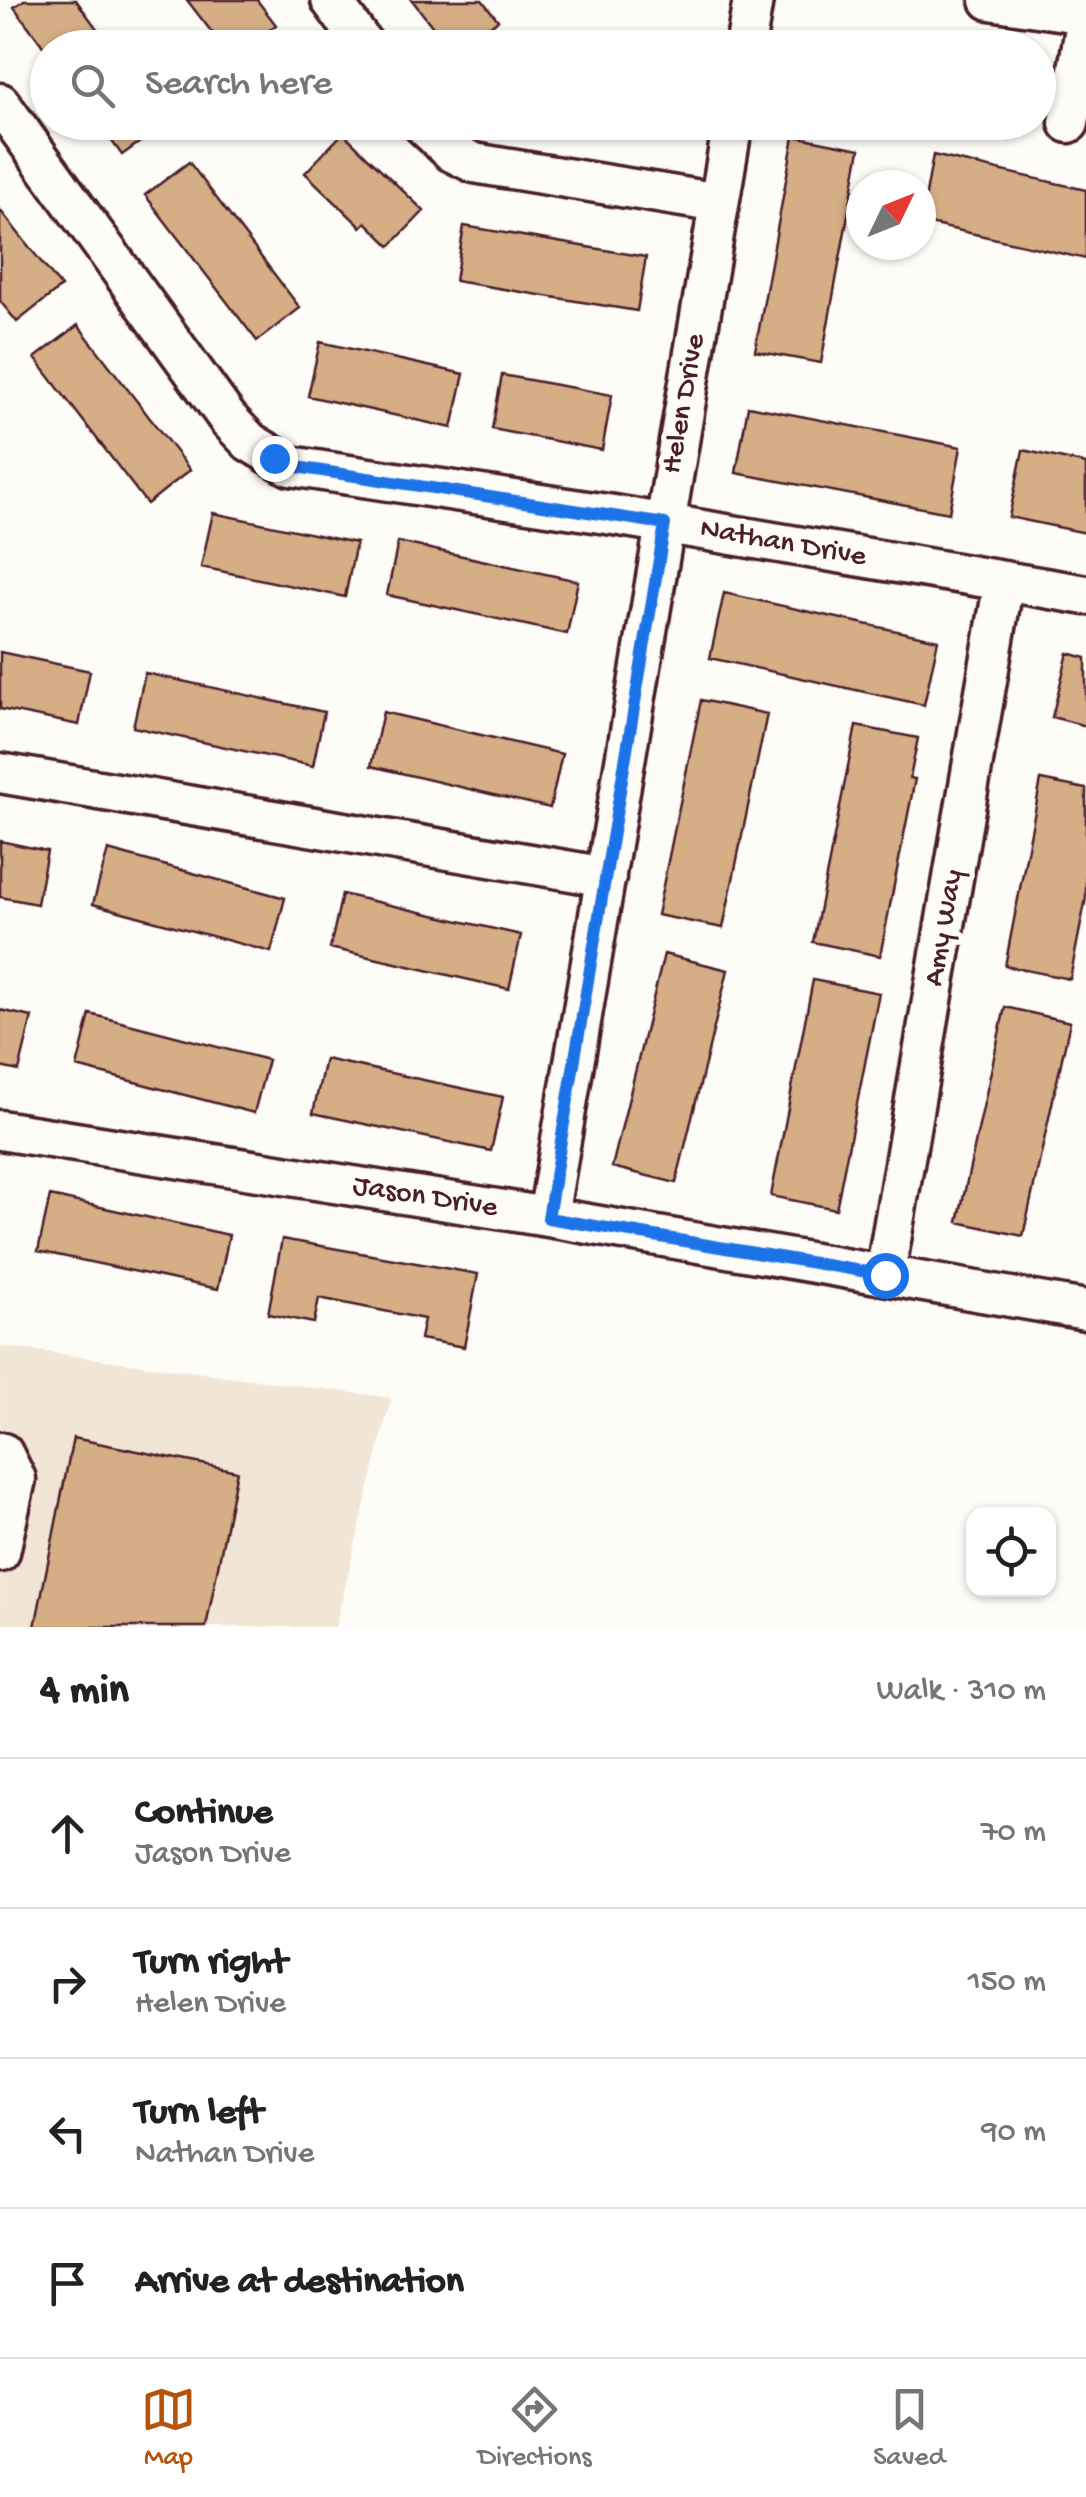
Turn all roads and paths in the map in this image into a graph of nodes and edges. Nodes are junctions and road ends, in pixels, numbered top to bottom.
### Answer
1 (331, 0) edge
2 (990, 0) edge
3 (1086, 14) edge
4 (1086, 22) edge
5 (353, 30) edge
6 (0, 103) edge
7 (1064, 122) edge
8 (437, 140) edge
9 (729, 140) edge
10 (719, 204) junction
11 (665, 524) junction
12 (1004, 582) junction
13 (1086, 595) edge
14 (0, 774) edge
15 (606, 876) junction
16 (0, 1130) edge
17 (548, 1218) junction
18 (885, 1275) junction
19 (1086, 1310) edge
20 (0, 1452) edge
21 (0, 1552) edge

1 - 5 street
2 - 3 street
4 - 7 street
6 - 11 street, Nathan Drive
8 - 10 street
9 - 10 street, Helen Drive
10 - 11 street, Helen Drive
11 - 12 street, Nathan Drive
11 - 15 street, Helen Drive
12 - 13 street, Nathan Drive
12 - 18 street, Amy Way
14 - 15 street
15 - 17 street, Helen Drive
16 - 17 street, Jason Drive
17 - 18 street, Jason Drive
18 - 19 street, Jason Drive
20 - 21 street

